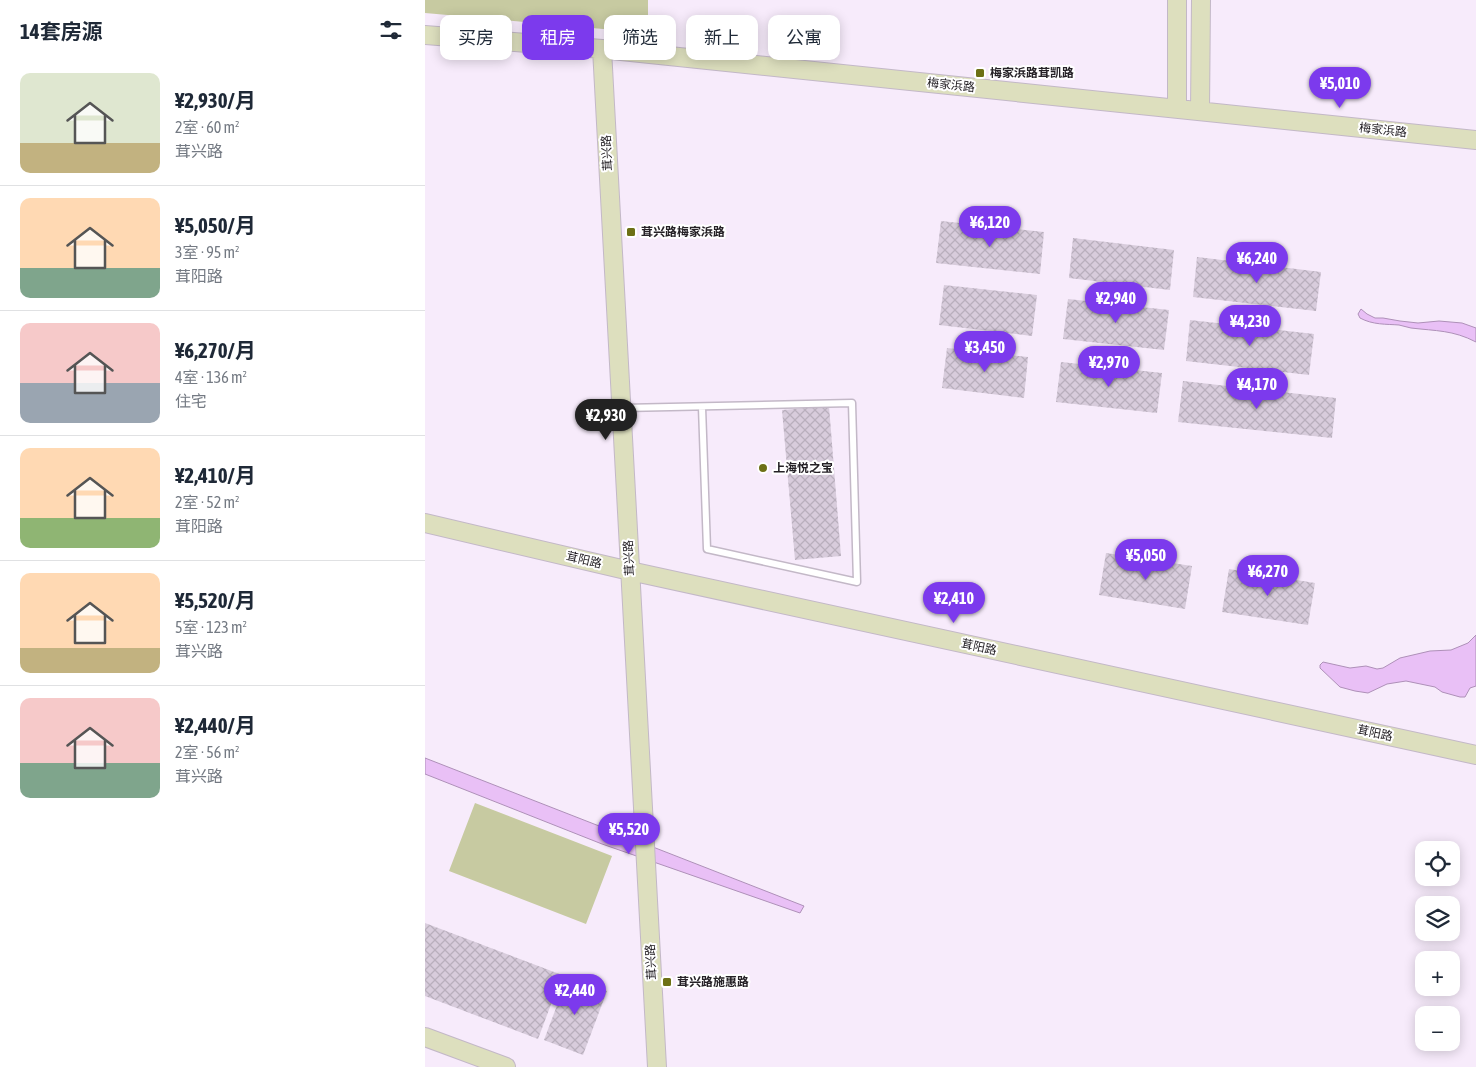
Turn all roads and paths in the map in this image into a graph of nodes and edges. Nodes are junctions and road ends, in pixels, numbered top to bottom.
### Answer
1 (1177, 0) edge
2 (1201, 0) edge
3 (425, 35) edge
4 (602, 48) junction
5 (1177, 109) junction
6 (1200, 111) junction
7 (1476, 140) edge
8 (702, 407) junction
9 (621, 408) junction
10 (425, 523) edge
11 (630, 570) junction
12 (1476, 755) edge
13 (425, 1037) edge
14 (506, 1067) edge
15 (657, 1067) edge

1 - 5 main road
2 - 6 main road
3 - 4 main road, 梅家浜路
4 - 5 main road, 梅家浜路
4 - 9 main road, 茸兴路
5 - 6 main road, 梅家浜路
6 - 7 main road, 梅家浜路
8 - 8 lane
8 - 9 lane
9 - 11 main road, 茸兴路
10 - 11 main road, 茸阳路
11 - 12 main road, 茸阳路
11 - 15 main road, 茸兴路
13 - 14 main road

